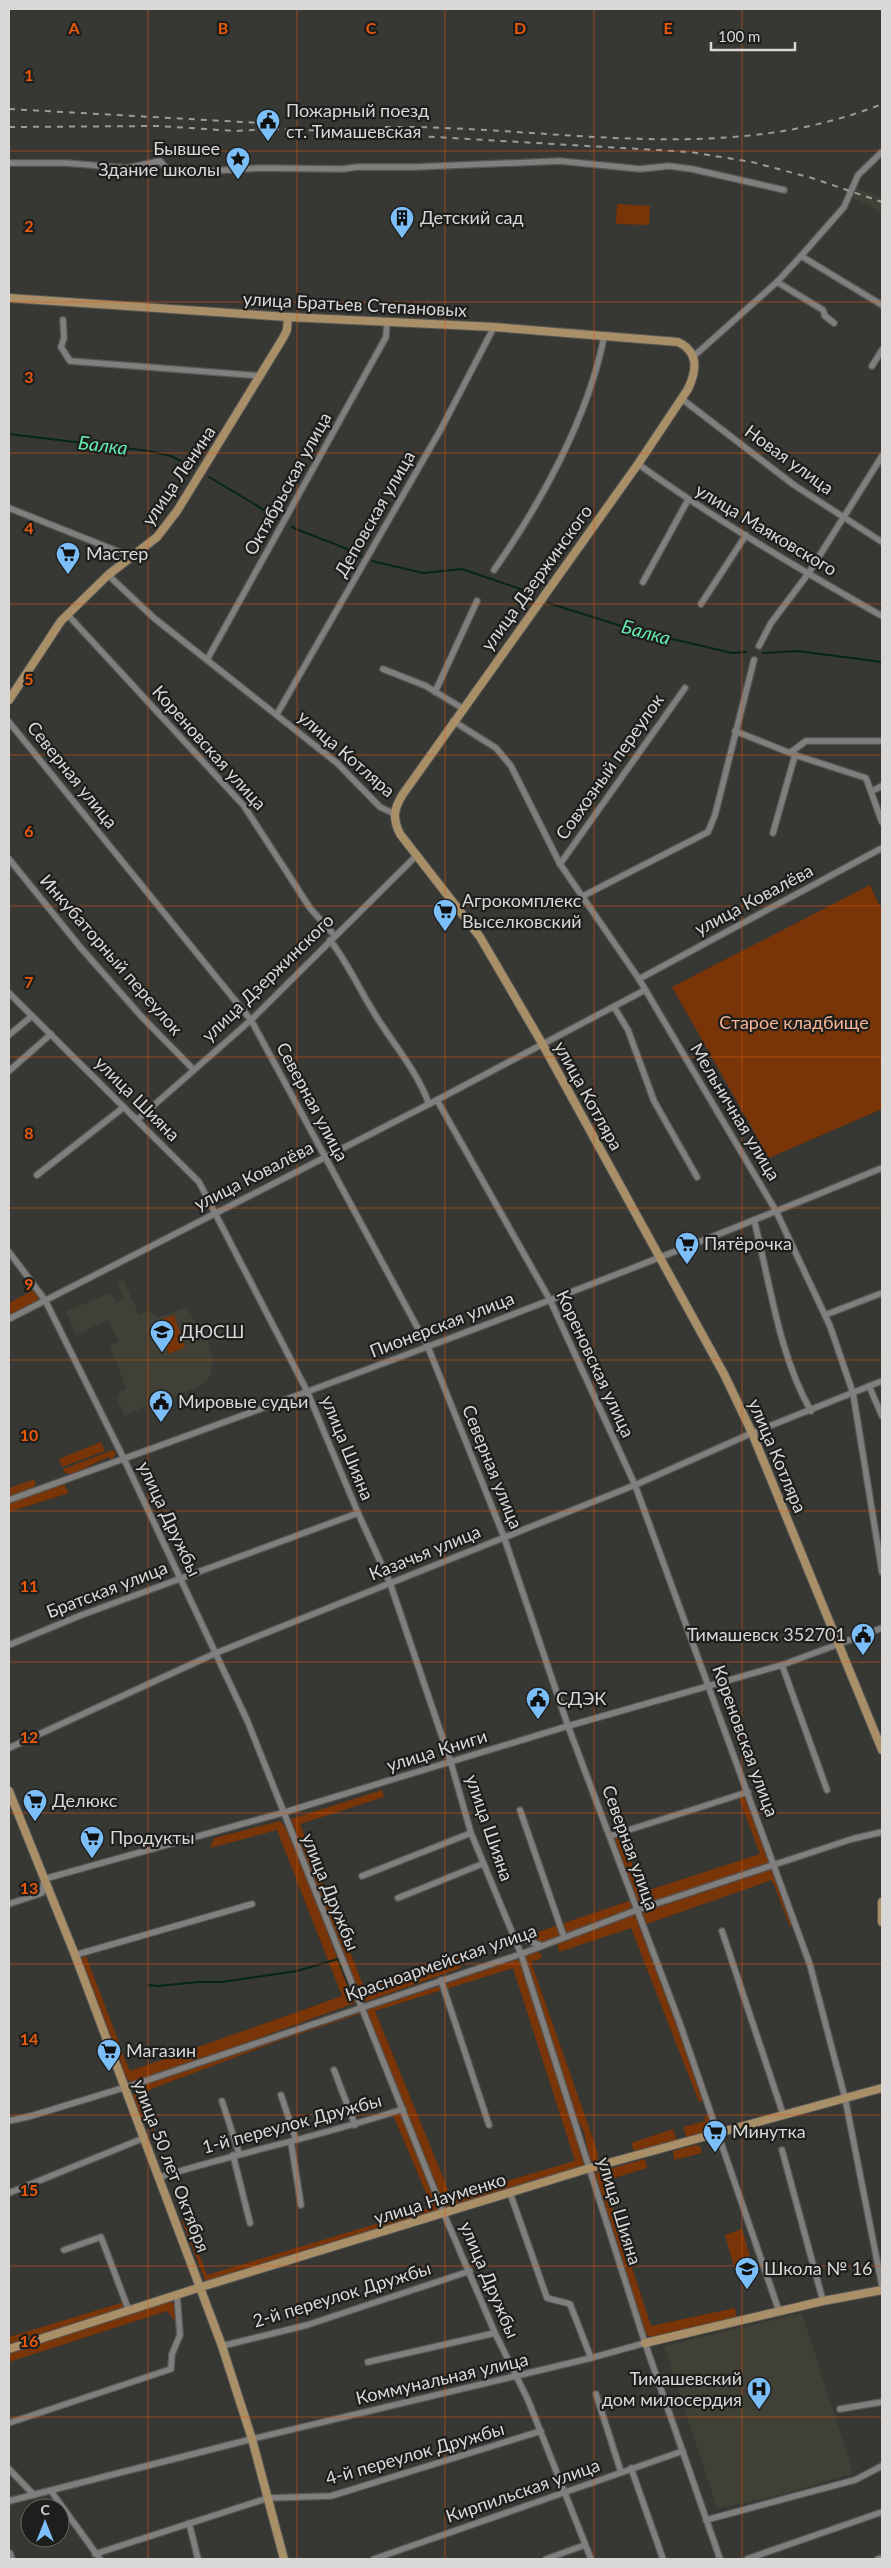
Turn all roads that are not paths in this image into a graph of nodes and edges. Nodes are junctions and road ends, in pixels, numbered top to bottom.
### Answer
1 (882, 152) edge
2 (9, 163) edge
3 (784, 190) dead end
4 (801, 256) junction
5 (777, 282) junction
6 (9, 298) edge
7 (882, 305) edge
8 (288, 317) junction
9 (63, 320) dead end
10 (387, 322) junction
11 (834, 323) dead end
12 (494, 327) junction
13 (604, 337) junction
14 (882, 350) edge
15 (694, 356) junction
16 (872, 366) dead end
17 (261, 376) junction
18 (682, 399) junction
19 (882, 456) edge
20 (638, 464) junction
21 (880, 464) edge
22 (688, 500) junction
23 (9, 508) edge
24 (844, 517) junction
25 (746, 535) junction
26 (882, 542) edge
27 (132, 557) junction
28 (494, 570) dead end
29 (808, 574) junction
30 (108, 575) junction
31 (643, 582) dead end
32 (477, 601) dead end
33 (701, 604) dead end
34 (67, 614) junction
35 (882, 616) edge
36 (759, 646) dead end
37 (208, 658) junction
38 (754, 660) dead end
39 (383, 669) dead end
40 (685, 688) dead end
41 (435, 692) junction
42 (9, 700) edge
43 (462, 708) junction
44 (277, 714) junction
45 (453, 721) junction
46 (9, 722) edge
47 (735, 731) junction
48 (882, 740) edge
49 (793, 753) junction
50 (882, 786) edge
51 (872, 791) junction
52 (394, 814) junction
53 (882, 822) edge
54 (773, 833) dead end
55 (882, 848) edge
56 (417, 855) junction
57 (9, 858) edge
58 (560, 864) junction
59 (583, 896) junction
60 (332, 937) junction
61 (639, 978) junction
62 (645, 990) junction
63 (9, 993) edge
64 (614, 1007) junction
65 (32, 1016) junction
66 (251, 1020) junction
67 (51, 1034) junction
68 (9, 1036) edge
69 (543, 1045) junction
70 (193, 1070) junction
71 (9, 1071) edge
72 (437, 1100) junction
73 (430, 1104) junction
74 (124, 1107) junction
75 (137, 1120) junction
76 (325, 1158) junction
77 (882, 1168) edge
78 (37, 1175) dead end
79 (697, 1177) dead end
80 (776, 1211) junction
81 (215, 1212) junction
82 (754, 1220) junction
83 (9, 1252) edge
84 (660, 1258) junction
85 (882, 1293) edge
86 (45, 1300) junction
87 (550, 1300) junction
88 (825, 1315) junction
89 (9, 1319) edge
90 (428, 1347) junction
91 (882, 1381) edge
92 (869, 1386) junction
93 (308, 1391) junction
94 (853, 1392) junction
95 (811, 1411) junction
96 (882, 1416) edge
97 (752, 1433) junction
98 (124, 1460) junction
99 (635, 1485) junction
100 (9, 1500) edge
101 (358, 1513) junction
102 (504, 1537) junction
103 (882, 1572) edge
104 (180, 1578) junction
105 (390, 1583) junction
106 (882, 1628) edge
107 (9, 1645) edge
108 (839, 1645) junction
109 (216, 1653) junction
110 (782, 1665) junction
111 (709, 1686) junction
112 (568, 1726) junction
113 (9, 1748) edge
114 (882, 1750) edge
115 (451, 1762) junction
116 (828, 1790) dead end
117 (9, 1791) edge
118 (748, 1792) junction
119 (520, 1810) dead end
120 (282, 1813) junction
121 (882, 1832) edge
122 (471, 1834) junction
123 (610, 1836) junction
124 (482, 1864) junction
125 (775, 1865) junction
126 (362, 1876) dead end
127 (44, 1879) junction
128 (398, 1898) dead end
129 (882, 1902) edge
130 (9, 1904) edge
131 (252, 1904) dead end
132 (636, 1910) junction
133 (882, 1922) edge
134 (722, 1930) dead end
135 (513, 1935) junction
136 (564, 1937) junction
137 (542, 1945) junction
138 (521, 1954) junction
139 (75, 1955) junction
140 (441, 1980) junction
141 (360, 2006) junction
142 (334, 2070) dead end
143 (125, 2088) junction
144 (882, 2088) edge
145 (281, 2096) dead end
146 (845, 2098) junction
147 (222, 2101) dead end
148 (403, 2109) junction
149 (783, 2114) junction
150 (9, 2121) edge
151 (355, 2125) junction
152 (489, 2125) dead end
153 (718, 2132) junction
154 (144, 2138) junction
155 (294, 2141) junction
156 (782, 2150) dead end
157 (236, 2154) junction
158 (590, 2168) junction
159 (160, 2177) junction
160 (9, 2193) edge
161 (510, 2193) junction
162 (301, 2205) dead end
163 (444, 2214) junction
164 (250, 2223) dead end
165 (64, 2250) dead end
166 (470, 2271) junction
167 (201, 2287) junction
168 (882, 2288) edge
169 (177, 2295) junction
170 (823, 2301) junction
171 (129, 2311) junction
172 (779, 2311) junction
173 (495, 2333) junction
174 (645, 2343) junction
175 (222, 2346) junction
176 (9, 2349) edge
177 (591, 2358) junction
178 (368, 2362) dead end
179 (515, 2377) junction
180 (596, 2394) dead end
181 (882, 2402) edge
182 (840, 2410) dead end
183 (9, 2423) edge
184 (541, 2431) junction
185 (252, 2439) junction
186 (683, 2451) junction
187 (882, 2466) edge
188 (631, 2468) junction
189 (9, 2469) edge
190 (621, 2472) junction
191 (51, 2491) junction
192 (563, 2492) junction
193 (34, 2495) junction
194 (268, 2498) junction
195 (9, 2501) edge
196 (882, 2512) edge
197 (706, 2520) junction
198 (188, 2523) junction
199 (585, 2545) junction
200 (95, 2554) junction
201 (882, 2558) edge
202 (100, 2559) edge
203 (198, 2559) edge
204 (284, 2559) edge
205 (374, 2559) edge
206 (546, 2559) edge
207 (590, 2559) edge
208 (663, 2559) edge
209 (720, 2559) edge
210 (747, 2559) edge
211 (878, 2559) edge

1 - 4 street
2 - 3 street
4 - 5 street
4 - 7 street
5 - 11 street
5 - 15 street
6 - 8 main road, улица Братьев Степановых
8 - 10 main road, улица Братьев Степановых
8 - 17 main road, улица Ленина
9 - 17 street
10 - 12 main road, улица Братьев Степановых
10 - 37 street, Октябрьская улица
12 - 13 main road, улица Братьев Степановых
12 - 44 street, Деповская улица
13 - 15 main road, улица Братьев Степановых
13 - 28 street
14 - 16 street
15 - 18 main road, улица Дзержинского
17 - 27 main road, улица Ленина
18 - 20 main road, улица Дзержинского
18 - 24 street, Новая улица
19 - 21 street
20 - 22 street, улица Маяковского
20 - 43 main road, улица Дзержинского
21 - 24 street
22 - 25 street, улица Маяковского
22 - 31 street
23 - 27 street
24 - 26 street, Новая улица
24 - 29 street
25 - 29 street, улица Маяковского
25 - 33 street
27 - 30 main road, улица Ленина
29 - 35 street, улица Маяковского
29 - 36 street
30 - 34 main road, улица Ленина
30 - 37 street, улица Котляра
32 - 41 street
34 - 42 main road, улица Ленина
34 - 60 street, Кореновская улица
37 - 44 street, улица Котляра
38 - 47 street
39 - 41 street
40 - 58 street, Совхозный переулок
41 - 43 street
43 - 45 main road, улица Дзержинского
44 - 52 street, улица Котляра
45 - 52 main road, улица Дзержинского
45 - 58 street, Мельничная улица
46 - 66 street, Северная улица
47 - 49 street
47 - 59 street
48 - 49 street
49 - 51 street
49 - 54 street
50 - 51 street
51 - 53 street
52 - 56 main road, улица Котляра
55 - 61 street, улица Ковалёва
56 - 60 street, улица Дзержинского
56 - 69 main road, улица Котляра
57 - 70 street, Инкубаторный переулок
58 - 59 street, Мельничная улица
59 - 61 street, Мельничная улица
60 - 66 street, улица Дзержинского
60 - 73 street, Кореновская улица
61 - 62 street, Мельничная улица
62 - 64 street, улица Ковалёва
62 - 80 street, Мельничная улица
63 - 65 street, улица Шияна
64 - 69 street, улица Ковалёва
64 - 79 street
65 - 67 street, улица Шияна
65 - 68 street
66 - 70 street, улица Дзержинского
66 - 76 street, Северная улица
67 - 71 street
67 - 74 street, улица Шияна
69 - 72 street, улица Ковалёва
69 - 84 main road, улица Котляра
70 - 75 street, улица Дзержинского
72 - 73 street, улица Ковалёва
72 - 87 street, Кореновская улица
73 - 76 street, улица Ковалёва
74 - 75 street, улица Шияна
74 - 78 street
75 - 81 street, улица Шияна
76 - 81 street, улица Ковалёва
76 - 90 street, Северная улица
77 - 80 street, Пионерская улица
80 - 82 street, Пионерская улица
80 - 88 street, Мельничная улица
81 - 86 street, улица Ковалёва
81 - 93 street, улица Шияна
82 - 84 street, Пионерская улица
82 - 95 street
83 - 86 street, улица Дружбы
84 - 87 street, Пионерская улица
84 - 97 main road, улица Котляра
85 - 88 street
86 - 89 street, улица Ковалёва
86 - 98 street, улица Дружбы
87 - 90 street, Пионерская улица
87 - 99 street, Кореновская улица
88 - 94 street, Мельничная улица
90 - 93 street, Пионерская улица
90 - 102 street, Северная улица
91 - 92 street, Казачья улица
92 - 94 street, Казачья улица
92 - 96 street
93 - 98 street, Пионерская улица
93 - 101 street, улица Шияна
94 - 95 street, Казачья улица
94 - 103 street, Мельничная улица
95 - 97 street, Казачья улица
97 - 99 street, Казачья улица
97 - 108 main road, улица Котляра
98 - 100 street, Пионерская улица
98 - 104 street, улица Дружбы
99 - 102 street, Казачья улица
99 - 111 street, Кореновская улица
101 - 104 street, Братская улица
101 - 105 street, улица Шияна
102 - 105 street, Казачья улица
102 - 112 street, Северная улица
104 - 107 street, Братская улица
104 - 109 street, улица Дружбы
105 - 109 street, Казачья улица
105 - 115 street, улица Шияна
106 - 108 street, улица Книги
108 - 110 street, улица Книги
108 - 114 main road, улица Котляра
109 - 113 street, Казачья улица
109 - 120 street, улица Дружбы
110 - 111 street, улица Книги
110 - 116 street
111 - 112 street, улица Книги
111 - 118 street, Кореновская улица
112 - 115 street, улица Книги
112 - 123 street, Северная улица
115 - 120 street, улица Книги
115 - 122 street, улица Шияна
117 - 127 main road, улица 50 лет Октября
118 - 123 street
118 - 125 street, Кореновская улица
119 - 136 street
120 - 127 street, улица Книги
120 - 141 street, улица Дружбы
121 - 125 street, Красноармейская улица
122 - 124 street, улица Шияна
122 - 126 street
123 - 132 street, Северная улица
124 - 128 street
124 - 135 street, улица Шияна
125 - 132 street, Красноармейская улица
125 - 146 street, Кореновская улица
127 - 130 street
127 - 139 main road, улица 50 лет Октября
129 - 133 main road
131 - 139 street
132 - 136 street, Красноармейская улица
132 - 153 street, Северная улица
134 - 149 street
135 - 137 street
135 - 138 street, улица Шияна
136 - 137 street, Красноармейская улица
137 - 138 street, Красноармейская улица
138 - 140 street, Красноармейская улица
138 - 158 street, улица Шияна
139 - 143 main road, улица 50 лет Октября
140 - 141 street, Красноармейская улица
140 - 152 street
141 - 143 street, Красноармейская улица
141 - 148 street, улица Дружбы
142 - 151 street
143 - 150 street, Красноармейская улица
143 - 154 main road, улица 50 лет Октября
144 - 146 main road, улица Науменко
145 - 155 street
146 - 149 main road, улица Науменко
146 - 168 street, Кореновская улица
147 - 157 street
148 - 151 street, 1-й переулок Дружбы
148 - 163 street, улица Дружбы
149 - 153 main road, улица Науменко
151 - 155 street, 1-й переулок Дружбы
153 - 158 main road, улица Науменко
153 - 172 street, Северная улица
154 - 159 main road, улица 50 лет Октября
154 - 160 street
155 - 157 street, 1-й переулок Дружбы
155 - 162 street
156 - 170 street
157 - 159 street, 1-й переулок Дружбы
157 - 164 street
158 - 161 main road, улица Науменко
158 - 174 street, улица Шияна
159 - 167 main road, улица 50 лет Октября
161 - 163 main road, улица Науменко
161 - 177 street
163 - 166 street, улица Дружбы
163 - 167 main road, улица Науменко
165 - 171 street
166 - 173 street, улица Дружбы
166 - 175 street, 2-й переулок Дружбы
167 - 169 main road, улица Науменко
167 - 175 main road, улица 50 лет Октября
168 - 170 main road, Коммунальная улица
169 - 171 main road, улица Науменко
169 - 183 street
170 - 172 main road, Коммунальная улица
171 - 176 main road, улица Науменко
172 - 174 main road, Коммунальная улица
173 - 178 street
173 - 179 street, улица Дружбы
174 - 177 street, Коммунальная улица
174 - 186 street, улица Шияна
175 - 185 main road, улица 50 лет Октября
177 - 179 street, Коммунальная улица
179 - 184 street, улица Дружбы
179 - 185 street, Коммунальная улица
180 - 190 street
181 - 182 street
184 - 192 street, улица Дружбы
184 - 194 street, 4-й переулок Дружбы
185 - 191 street, Коммунальная улица
185 - 194 main road, улица 50 лет Октября
186 - 188 street, Кирпильская улица
186 - 197 street, улица Шияна
187 - 197 street
188 - 190 street, Кирпильская улица
188 - 208 street
189 - 193 street
190 - 192 street, Кирпильская улица
191 - 193 street, Коммунальная улица
191 - 200 street
192 - 199 street, улица Дружбы
192 - 205 street, Кирпильская улица
193 - 195 street, Коммунальная улица
194 - 198 street, 4-й переулок Дружбы
194 - 204 main road, улица 50 лет Октября
196 - 210 street
197 - 209 street, улица Шияна
198 - 200 street, 4-й переулок Дружбы
198 - 203 street
199 - 206 street
199 - 207 street, улица Дружбы
200 - 202 street
201 - 211 street

